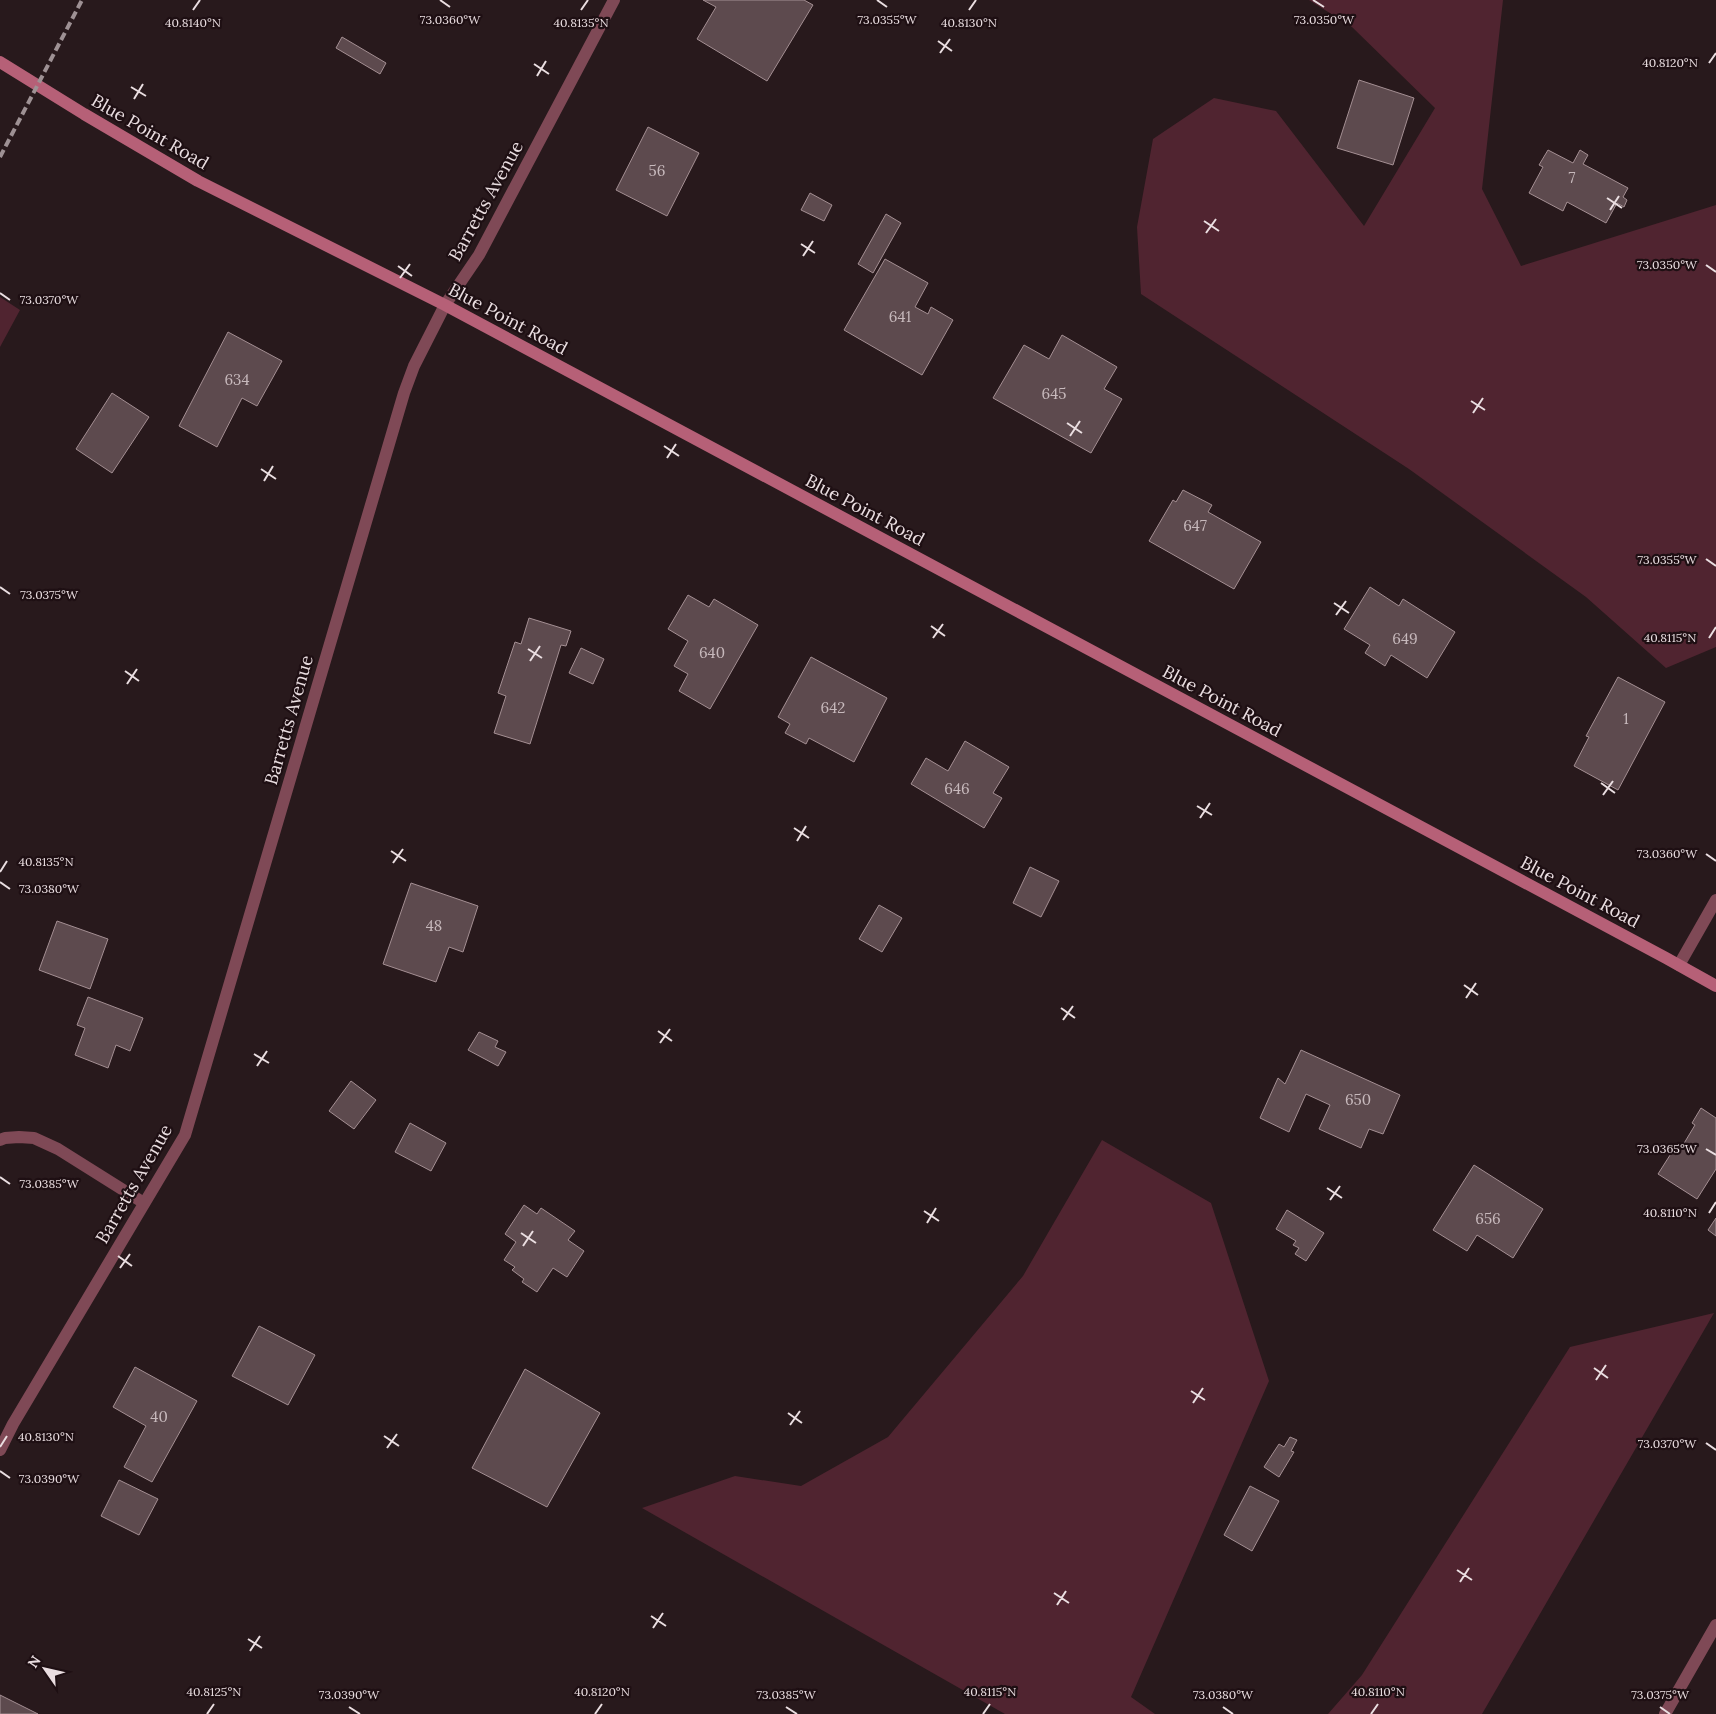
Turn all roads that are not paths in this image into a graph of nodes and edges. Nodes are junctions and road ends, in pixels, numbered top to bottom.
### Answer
1 (614, 0) edge
2 (0, 62) edge
3 (445, 305) junction
4 (1716, 900) edge
5 (1679, 965) junction
6 (1716, 986) edge
7 (0, 1140) edge
8 (144, 1203) junction
9 (4, 1432) edge
10 (0, 1450) edge
11 (1716, 1625) edge
12 (1665, 1714) edge

1 - 3 street, Barretts Avenue
2 - 3 street, Blue Point Road
3 - 5 street, Blue Point Road
3 - 8 street, Barretts Avenue
4 - 5 street
5 - 6 street, Blue Point Road
7 - 8 street
8 - 9 street, Barretts Avenue
9 - 10 street, Barretts Avenue
11 - 12 street

